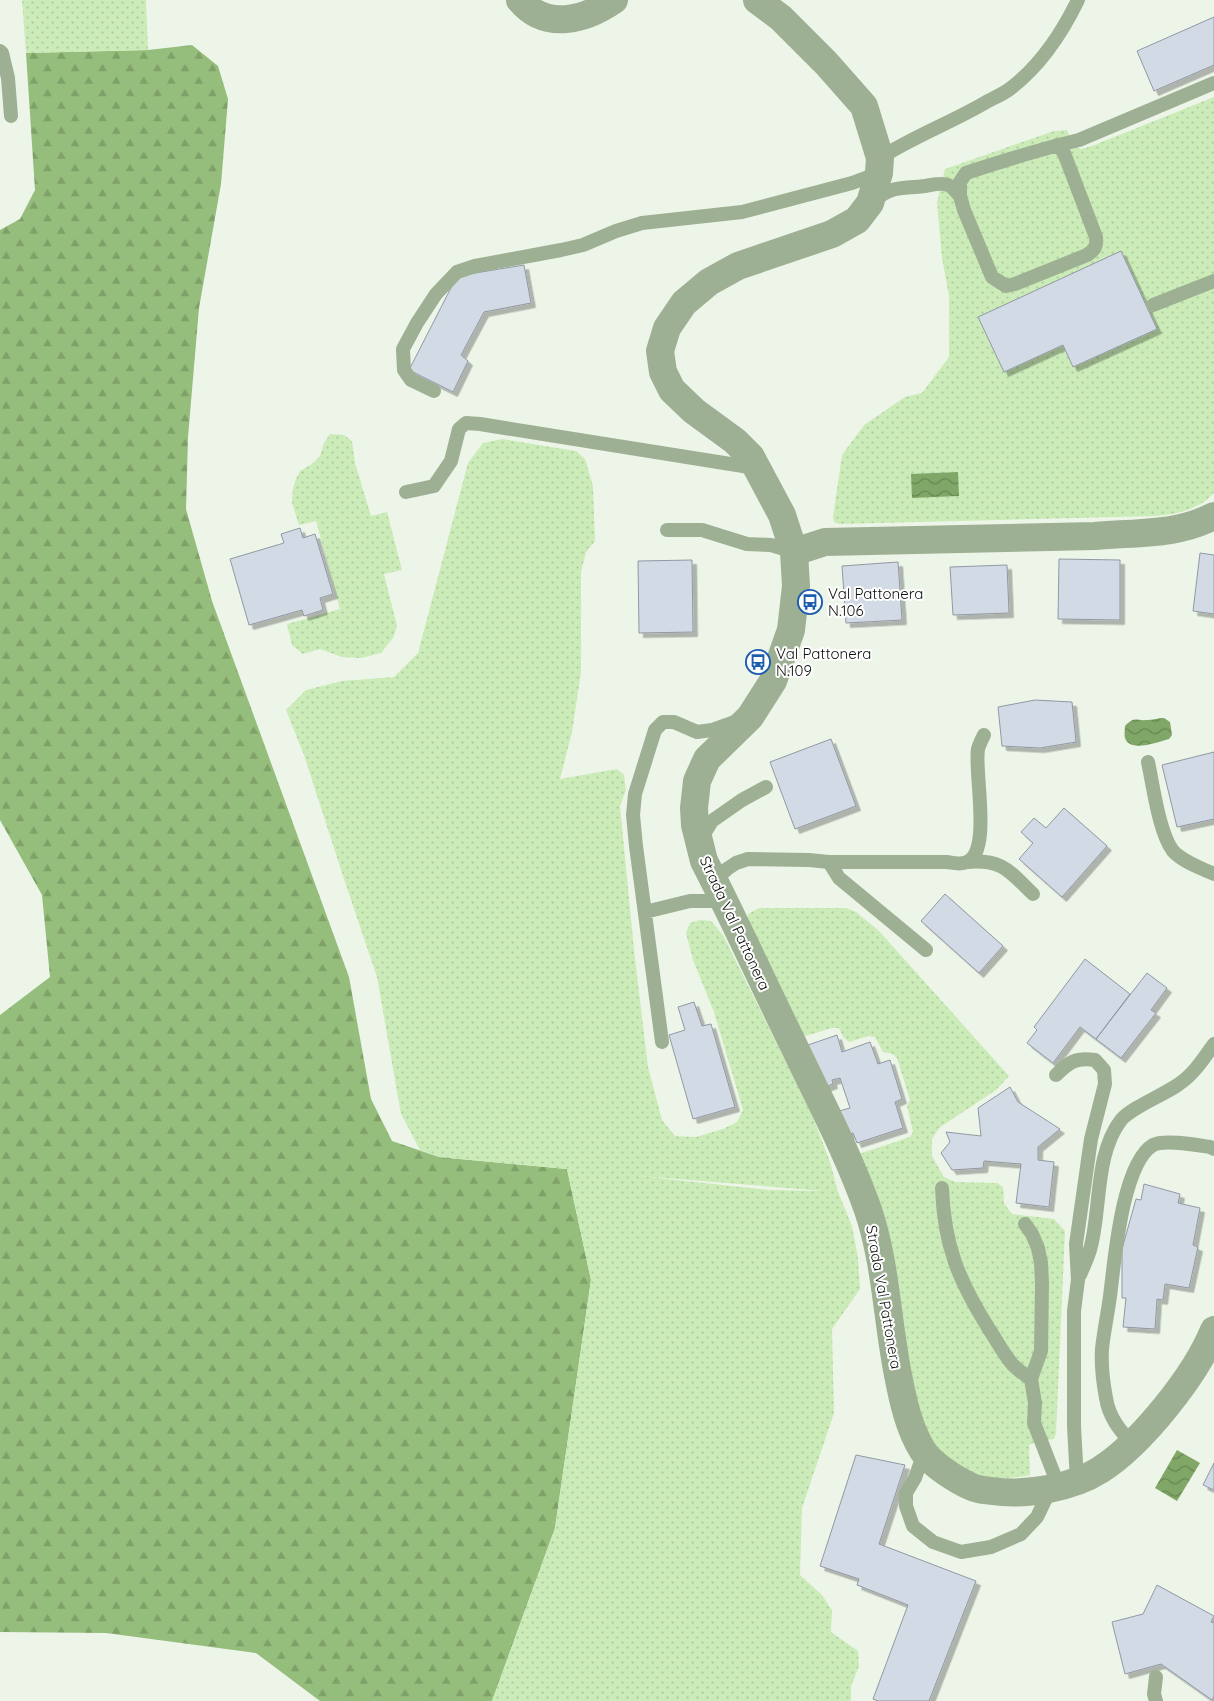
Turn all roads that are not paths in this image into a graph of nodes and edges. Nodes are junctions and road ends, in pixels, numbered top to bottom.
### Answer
1 (520, 0) edge
2 (614, 0) edge
3 (757, 0) edge
4 (1078, 0) edge
5 (0, 51) edge
6 (1214, 83) edge
7 (11, 116) dead end
8 (1057, 145) junction
9 (879, 165) junction
10 (960, 196) junction
11 (870, 203) junction
12 (1214, 281) edge
13 (1153, 305) dead end
14 (434, 391) dead end
15 (759, 470) junction
16 (406, 492) dead end
17 (1214, 516) edge
18 (667, 530) dead end
19 (794, 552) junction
20 (750, 717) junction
21 (984, 735) dead end
22 (1148, 762) dead end
23 (766, 787) dead end
24 (699, 842) junction
25 (829, 862) junction
26 (967, 862) junction
27 (1214, 874) edge
28 (719, 891) junction
29 (1033, 894) dead end
30 (645, 912) junction
31 (926, 950) dead end
32 (662, 1042) dead end
33 (1214, 1044) edge
34 (1056, 1076) dead end
35 (1214, 1149) edge
36 (942, 1188) dead end
37 (1025, 1224) dead end
38 (1078, 1280) junction
39 (1214, 1330) edge
40 (1031, 1379) junction
41 (1132, 1444) junction
42 (924, 1453) junction
43 (1063, 1485) junction
44 (1156, 1677) dead end
45 (1156, 1701) edge

1 - 2 street
3 - 9 street
4 - 9 lane
5 - 7 lane
6 - 8 lane
8 - 10 lane
8 - 10 lane
9 - 11 street, Strada Val Pattonera
9 - 14 lane
10 - 11 lane
11 - 15 street, Strada Val Pattonera
12 - 13 lane
15 - 16 lane
15 - 19 street, Strada Val Pattonera
17 - 19 street
18 - 19 lane
19 - 20 street, Strada Val Pattonera
20 - 24 street, Strada Val Pattonera
20 - 30 lane
21 - 26 lane
22 - 27 lane
23 - 24 lane
24 - 28 street, Strada Val Pattonera
25 - 26 lane
25 - 28 lane
25 - 31 lane
26 - 29 lane
28 - 30 lane
28 - 42 street, Strada Val Pattonera
30 - 32 lane
33 - 38 lane
34 - 38 lane
35 - 41 lane
36 - 40 lane
37 - 40 lane
38 - 43 lane
39 - 41 street, Strada Val Pattonera
40 - 43 lane
41 - 43 street, Strada Val Pattonera
42 - 43 street, Strada Val Pattonera
42 - 43 lane
44 - 45 lane

